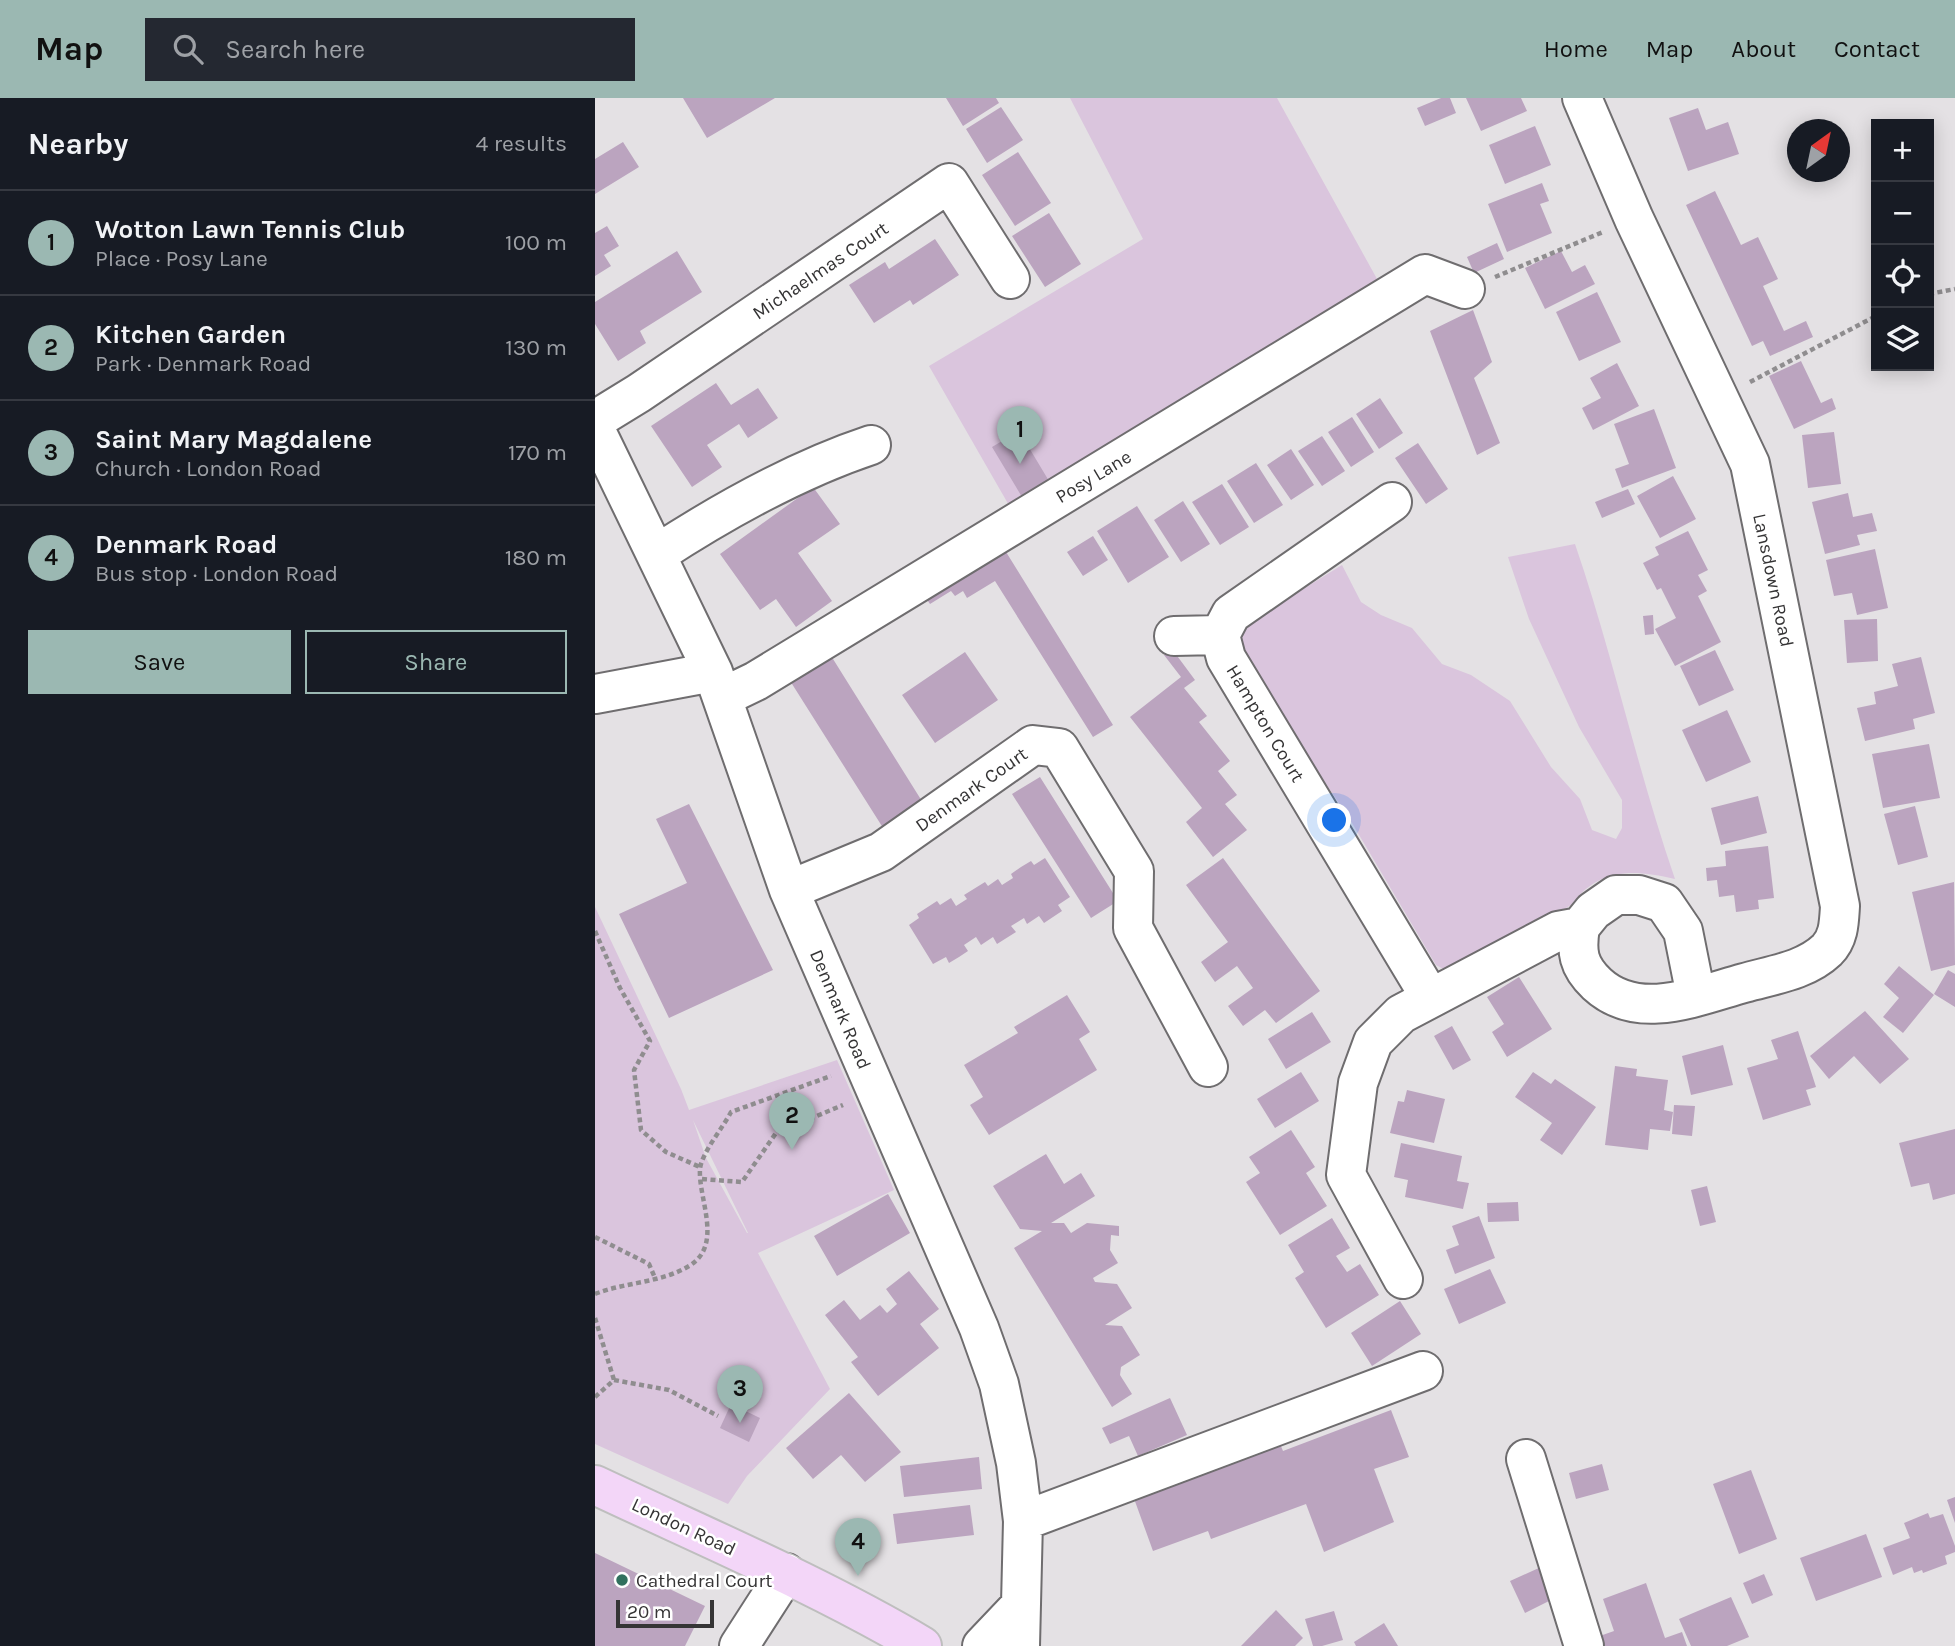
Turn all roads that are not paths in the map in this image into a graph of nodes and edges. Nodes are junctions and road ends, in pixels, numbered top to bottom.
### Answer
1 (1582, 98) edge
2 (1010, 279) dead end
3 (1465, 289) road end
4 (595, 420) edge
5 (595, 429) edge
6 (871, 445) dead end
7 (1392, 502) dead end
8 (657, 554) junction
9 (1220, 635) junction
10 (1174, 636) dead end
11 (718, 685) junction
12 (595, 694) edge
13 (789, 890) junction
14 (1580, 927) junction
15 (1696, 996) junction
16 (1430, 997) junction
17 (1208, 1067) dead end
18 (1403, 1279) dead end
19 (1423, 1371) dead end
20 (1526, 1459) dead end
21 (595, 1485) edge
22 (1023, 1521) junction
23 (786, 1573) junction
24 (1020, 1606) junction
25 (739, 1646) edge
26 (922, 1646) edge
27 (982, 1646) edge
28 (1020, 1646) edge
29 (1584, 1646) edge

1 - 15 street, Lansdown Road
2 - 4 street, Michaelmas Court
3 - 11 street, Posy Lane
5 - 8 street, Denmark Road
6 - 8 street
7 - 9 street
8 - 11 street, Denmark Road
9 - 10 street
9 - 16 street, Hampton Court
11 - 12 street
11 - 13 street, Denmark Road
13 - 17 street, Denmark Court
13 - 22 street, Denmark Road
14 - 15 street, Lansdown Road
14 - 15 street
14 - 16 street
16 - 18 street
19 - 22 street
20 - 29 street
21 - 23 main road, London Road
22 - 24 street, Denmark Road
23 - 25 street
23 - 26 main road, London Road
24 - 27 street
24 - 28 street, Denmark Road

